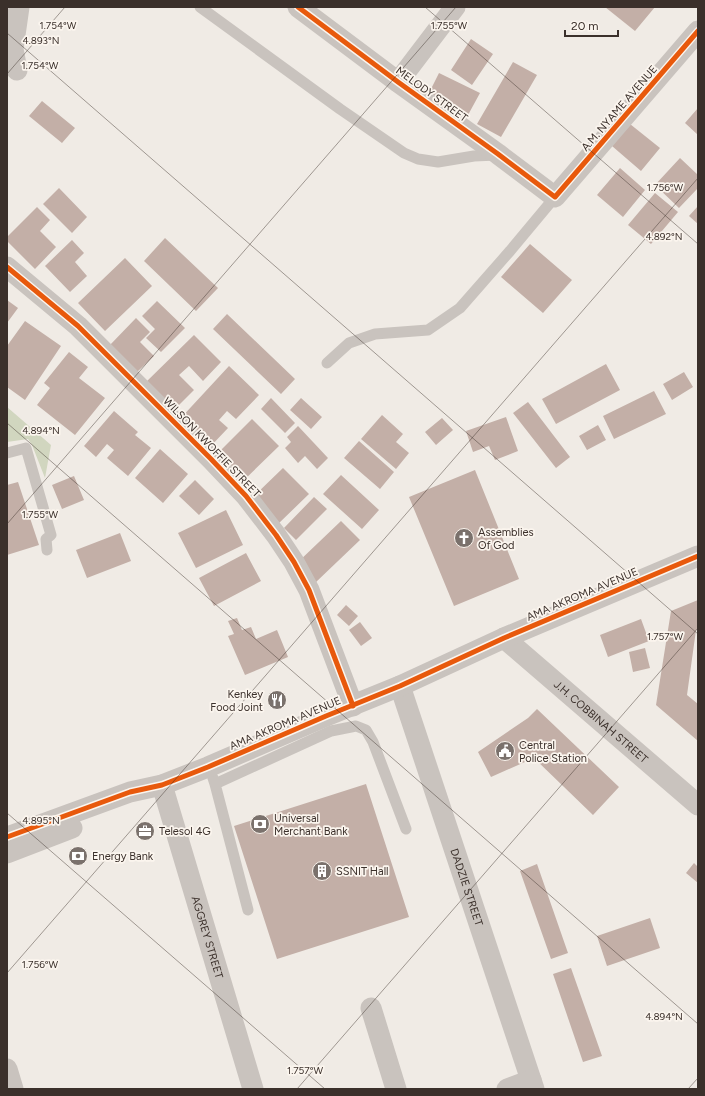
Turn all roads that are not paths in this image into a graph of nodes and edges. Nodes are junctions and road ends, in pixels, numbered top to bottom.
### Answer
1 (19, 7) edge
2 (200, 7) edge
3 (298, 7) edge
4 (455, 7) edge
5 (698, 31) edge
6 (17, 70) dead end
7 (398, 82) junction
8 (498, 154) junction
9 (555, 197) junction
10 (7, 267) edge
11 (327, 364) dead end
12 (7, 453) edge
13 (47, 550) dead end
14 (698, 556) edge
15 (504, 638) junction
16 (400, 686) junction
17 (353, 706) junction
18 (328, 724) junction
19 (212, 775) junction
20 (162, 785) junction
21 (698, 805) edge
22 (406, 829) dead end
23 (7, 837) edge
24 (7, 853) edge
25 (248, 910) dead end
26 (371, 1008) dead end
27 (7, 1069) edge
28 (532, 1085) edge
29 (13, 1089) edge
30 (253, 1089) edge
31 (396, 1089) edge
32 (507, 1089) edge

1 - 6 street
2 - 8 lane
3 - 7 street, MELODY STREET
4 - 7 street
5 - 9 street, A.M. NYAME AVENUE
7 - 8 street, MELODY STREET
8 - 9 street, MELODY STREET
9 - 11 lane
10 - 17 street, WILSON KWOFFIE STREET
12 - 13 lane
14 - 15 street, AMA AKROMA AVENUE
15 - 16 street, AMA AKROMA AVENUE
15 - 21 street, J.H. COBBINAH STREET
16 - 17 street, AMA AKROMA AVENUE
16 - 28 street, DADZIE STREET
17 - 18 street, AMA AKROMA AVENUE
18 - 19 street, AMA AKROMA AVENUE
18 - 22 lane
19 - 20 street, AMA AKROMA AVENUE
19 - 25 lane
20 - 23 street, AMA AKROMA AVENUE
20 - 24 street, AMA AKROMA AVENUE
20 - 30 street, AGGREY STREET
26 - 31 street
27 - 29 street
28 - 32 street

